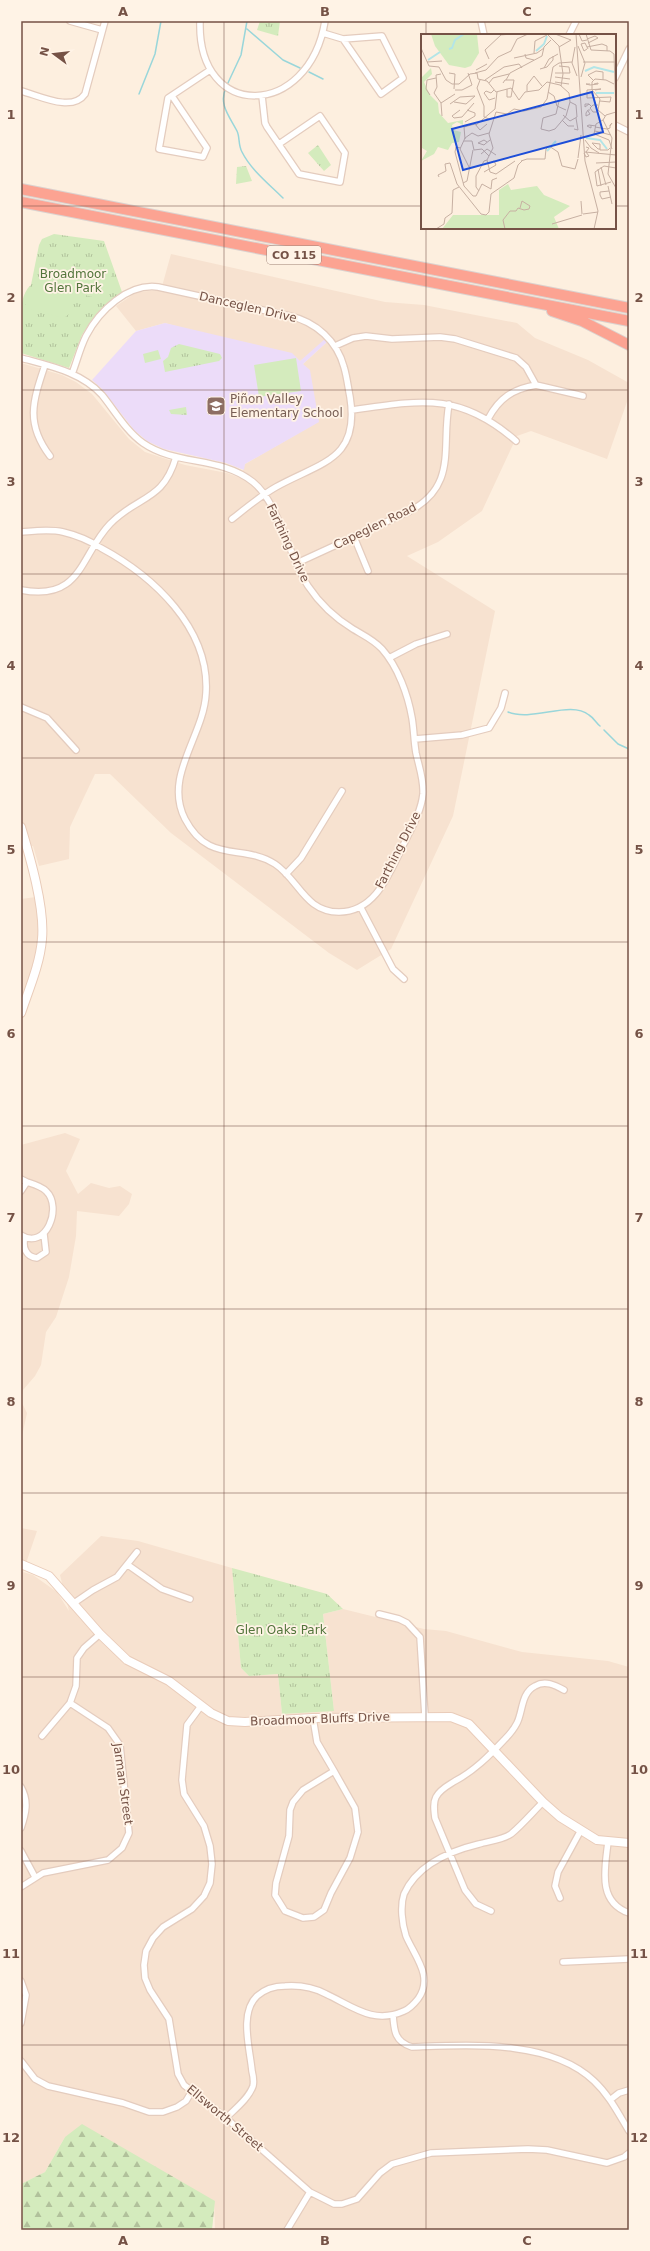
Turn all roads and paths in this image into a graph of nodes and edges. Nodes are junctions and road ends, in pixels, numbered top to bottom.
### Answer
1 (70, 21) edge
2 (104, 21) edge
3 (200, 21) edge
4 (325, 21) edge
5 (481, 21) edge
6 (576, 21) edge
7 (102, 30) junction
8 (323, 34) junction
9 (484, 34) edge
10 (570, 34) edge
11 (343, 39) junction
12 (629, 49) edge
13 (210, 70) junction
14 (616, 76) edge
15 (21, 91) edge
16 (172, 96) junction
17 (262, 96) junction
18 (616, 126) edge
19 (629, 132) edge
20 (279, 144) junction
21 (21, 188) edge
22 (21, 202) edge
23 (506, 284) junction
24 (497, 295) junction
25 (629, 302) edge
26 (629, 308) edge
27 (629, 321) edge
28 (335, 346) junction
29 (629, 346) edge
30 (21, 358) edge
31 (45, 365) junction
32 (72, 374) junction
33 (536, 385) junction
34 (583, 396) dead end
35 (450, 404) junction
36 (352, 410) junction
37 (488, 419) junction
38 (516, 441) dead end
39 (50, 456) dead end
40 (176, 457) junction
41 (265, 494) junction
42 (232, 519) dead end
43 (21, 532) edge
44 (354, 537) junction
45 (96, 545) junction
46 (297, 563) junction
47 (368, 571) dead end
48 (21, 590) edge
49 (447, 634) dead end
50 (388, 658) junction
51 (505, 693) dead end
52 (21, 707) edge
53 (415, 739) junction
54 (76, 750) dead end
55 (342, 791) dead end
56 (21, 827) edge
57 (286, 874) junction
58 (361, 908) junction
59 (404, 978) dead end
60 (21, 1013) edge
61 (24, 1180) edge
62 (21, 1191) edge
63 (44, 1234) junction
64 (23, 1236) edge
65 (137, 1552) dead end
66 (21, 1564) edge
67 (128, 1565) junction
68 (190, 1599) dead end
69 (74, 1603) junction
70 (379, 1614) dead end
71 (100, 1634) junction
72 (564, 1690) dead end
73 (70, 1703) junction
74 (201, 1706) junction
75 (425, 1716) junction
76 (313, 1718) junction
77 (42, 1736) dead end
78 (495, 1750) junction
79 (334, 1771) junction
80 (21, 1787) edge
81 (543, 1802) junction
82 (21, 1828) edge
83 (581, 1830) junction
84 (608, 1842) junction
85 (629, 1843) edge
86 (21, 1851) edge
87 (450, 1854) junction
88 (35, 1877) junction
89 (21, 1887) edge
90 (560, 1898) dead end
91 (491, 1911) dead end
92 (629, 1913) edge
93 (629, 1959) edge
94 (563, 1962) dead end
95 (21, 1981) edge
96 (393, 2015) junction
97 (21, 2022) edge
98 (21, 2061) edge
99 (23, 2070) edge
100 (629, 2090) edge
101 (192, 2091) junction
102 (610, 2100) junction
103 (226, 2118) junction
104 (629, 2131) edge
105 (629, 2153) edge
106 (310, 2192) junction
107 (288, 2230) edge

1 - 7 street
2 - 7 street
3 - 13 street
4 - 8 street
5 - 9 street
6 - 10 street
7 - 15 street
8 - 11 street
8 - 17 street
11 - 11 street
12 - 14 street
13 - 16 street
13 - 17 street
16 - 16 street
17 - 20 street
18 - 19 street
20 - 20 street
21 - 23 highway, CO 115
22 - 24 highway, CO 115
23 - 25 highway
23 - 26 highway, CO 115
24 - 27 highway, CO 115
24 - 29 highway
28 - 32 street, Danceglen Drive
28 - 33 street
28 - 36 street, Danceglen Drive
30 - 31 street, Farthing Drive
31 - 32 street, Farthing Drive
31 - 39 street
32 - 40 street, Farthing Drive
33 - 34 street
33 - 37 street
35 - 36 street
35 - 37 street
35 - 44 street, Capeglen Road
36 - 41 street, Danceglen Drive
37 - 38 street
40 - 41 street, Farthing Drive
40 - 45 street
41 - 42 street, Danceglen Drive
41 - 46 street, Farthing Drive
43 - 45 street
44 - 46 street, Capeglen Road
44 - 47 street
45 - 48 street
45 - 57 street
46 - 50 street, Farthing Drive
49 - 50 street
50 - 53 street, Farthing Drive
51 - 53 street
52 - 54 street
53 - 58 street, Farthing Drive
55 - 57 street
56 - 60 street
57 - 58 street
58 - 59 street
61 - 62 street
61 - 63 street
63 - 64 street
63 - 64 street
65 - 67 street
66 - 69 street, Broadmoor Bluffs Drive
67 - 68 street
67 - 69 street
69 - 71 street, Broadmoor Bluffs Drive
70 - 75 street
71 - 73 street
71 - 74 street, Broadmoor Bluffs Drive
72 - 78 street
73 - 77 street
73 - 88 street, Jarman Street
74 - 76 street, Broadmoor Bluffs Drive
74 - 101 street, Ellsworth Street
75 - 76 street, Broadmoor Bluffs Drive
75 - 78 street, Broadmoor Bluffs Drive
76 - 79 street
78 - 81 street, Broadmoor Bluffs Drive
78 - 87 street
79 - 79 street
80 - 82 street
81 - 83 street, Broadmoor Bluffs Drive
81 - 87 street
83 - 84 street, Broadmoor Bluffs Drive
83 - 90 street
84 - 85 street, Broadmoor Bluffs Drive
84 - 92 street
86 - 88 street
87 - 91 street
87 - 96 street
88 - 89 street, Jarman Street
93 - 94 street
95 - 97 street
96 - 102 street
96 - 103 street
98 - 99 street
99 - 101 street
100 - 102 street
101 - 103 street, Ellsworth Street
102 - 104 street
103 - 106 street, Ellsworth Street
105 - 106 street, Ellsworth Street
106 - 107 street

